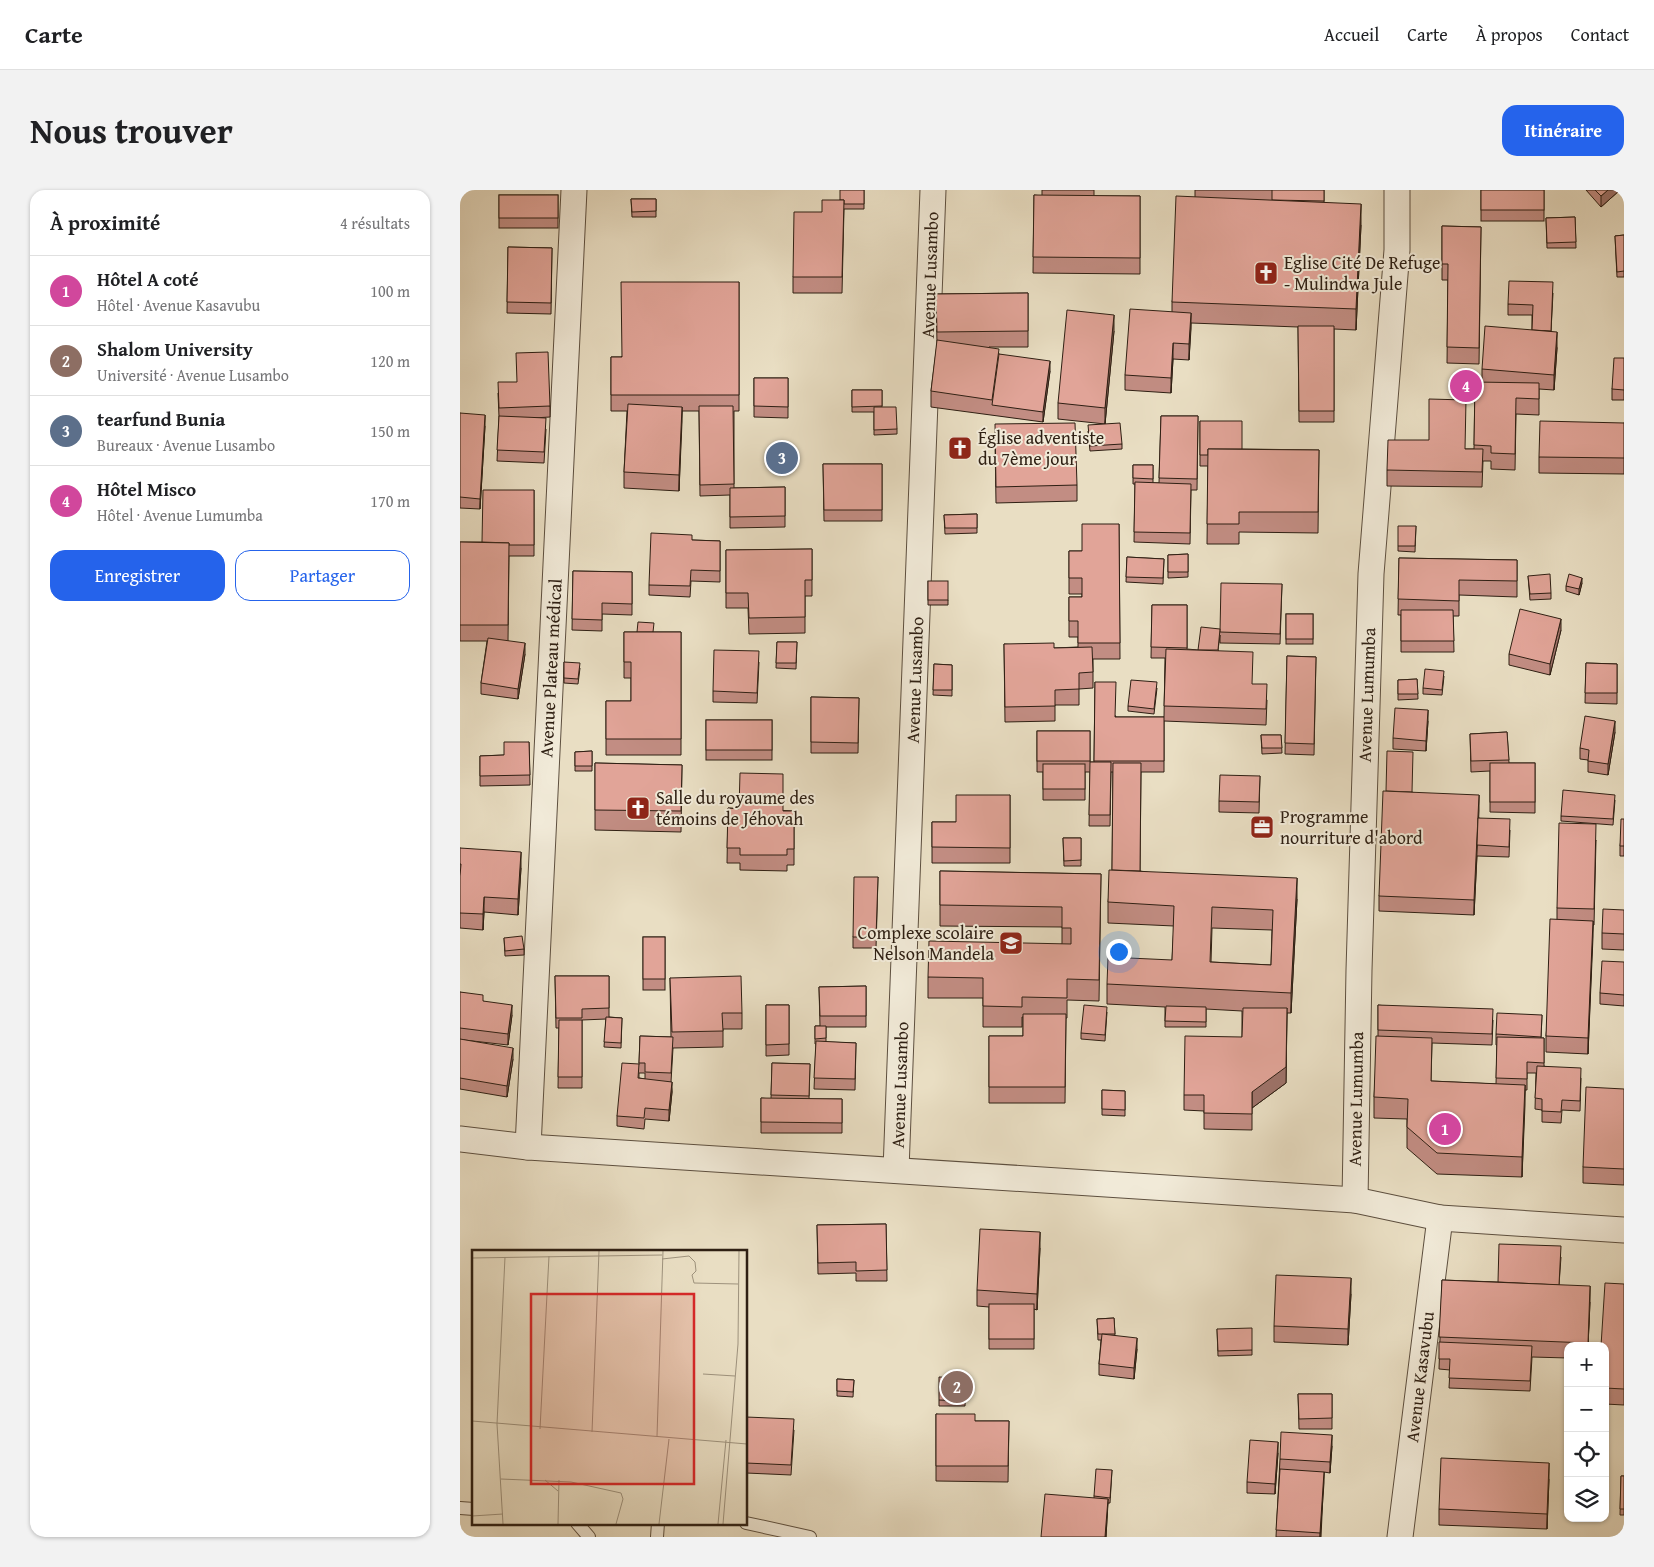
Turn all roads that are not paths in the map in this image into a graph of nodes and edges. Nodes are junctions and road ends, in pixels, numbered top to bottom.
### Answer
1 (574, 190) edge
2 (933, 190) edge
3 (1397, 190) edge
4 (460, 1139) edge
5 (528, 1147) junction
6 (896, 1170) junction
7 (1354, 1200) junction
8 (1440, 1218) junction
9 (1624, 1230) edge
10 (748, 1523) edge
11 (577, 1524) edge
12 (658, 1524) edge
13 (589, 1537) edge
14 (657, 1537) edge
15 (810, 1537) edge
16 (1400, 1537) edge

1 - 5 street, Avenue Plateau médical
2 - 6 street, Avenue Lusambo
3 - 7 street, Avenue Lumumba
4 - 5 street
5 - 6 street
6 - 7 street
7 - 8 street
8 - 9 street
8 - 16 street, Avenue Kasavubu
10 - 15 lane
11 - 13 lane
12 - 14 lane

